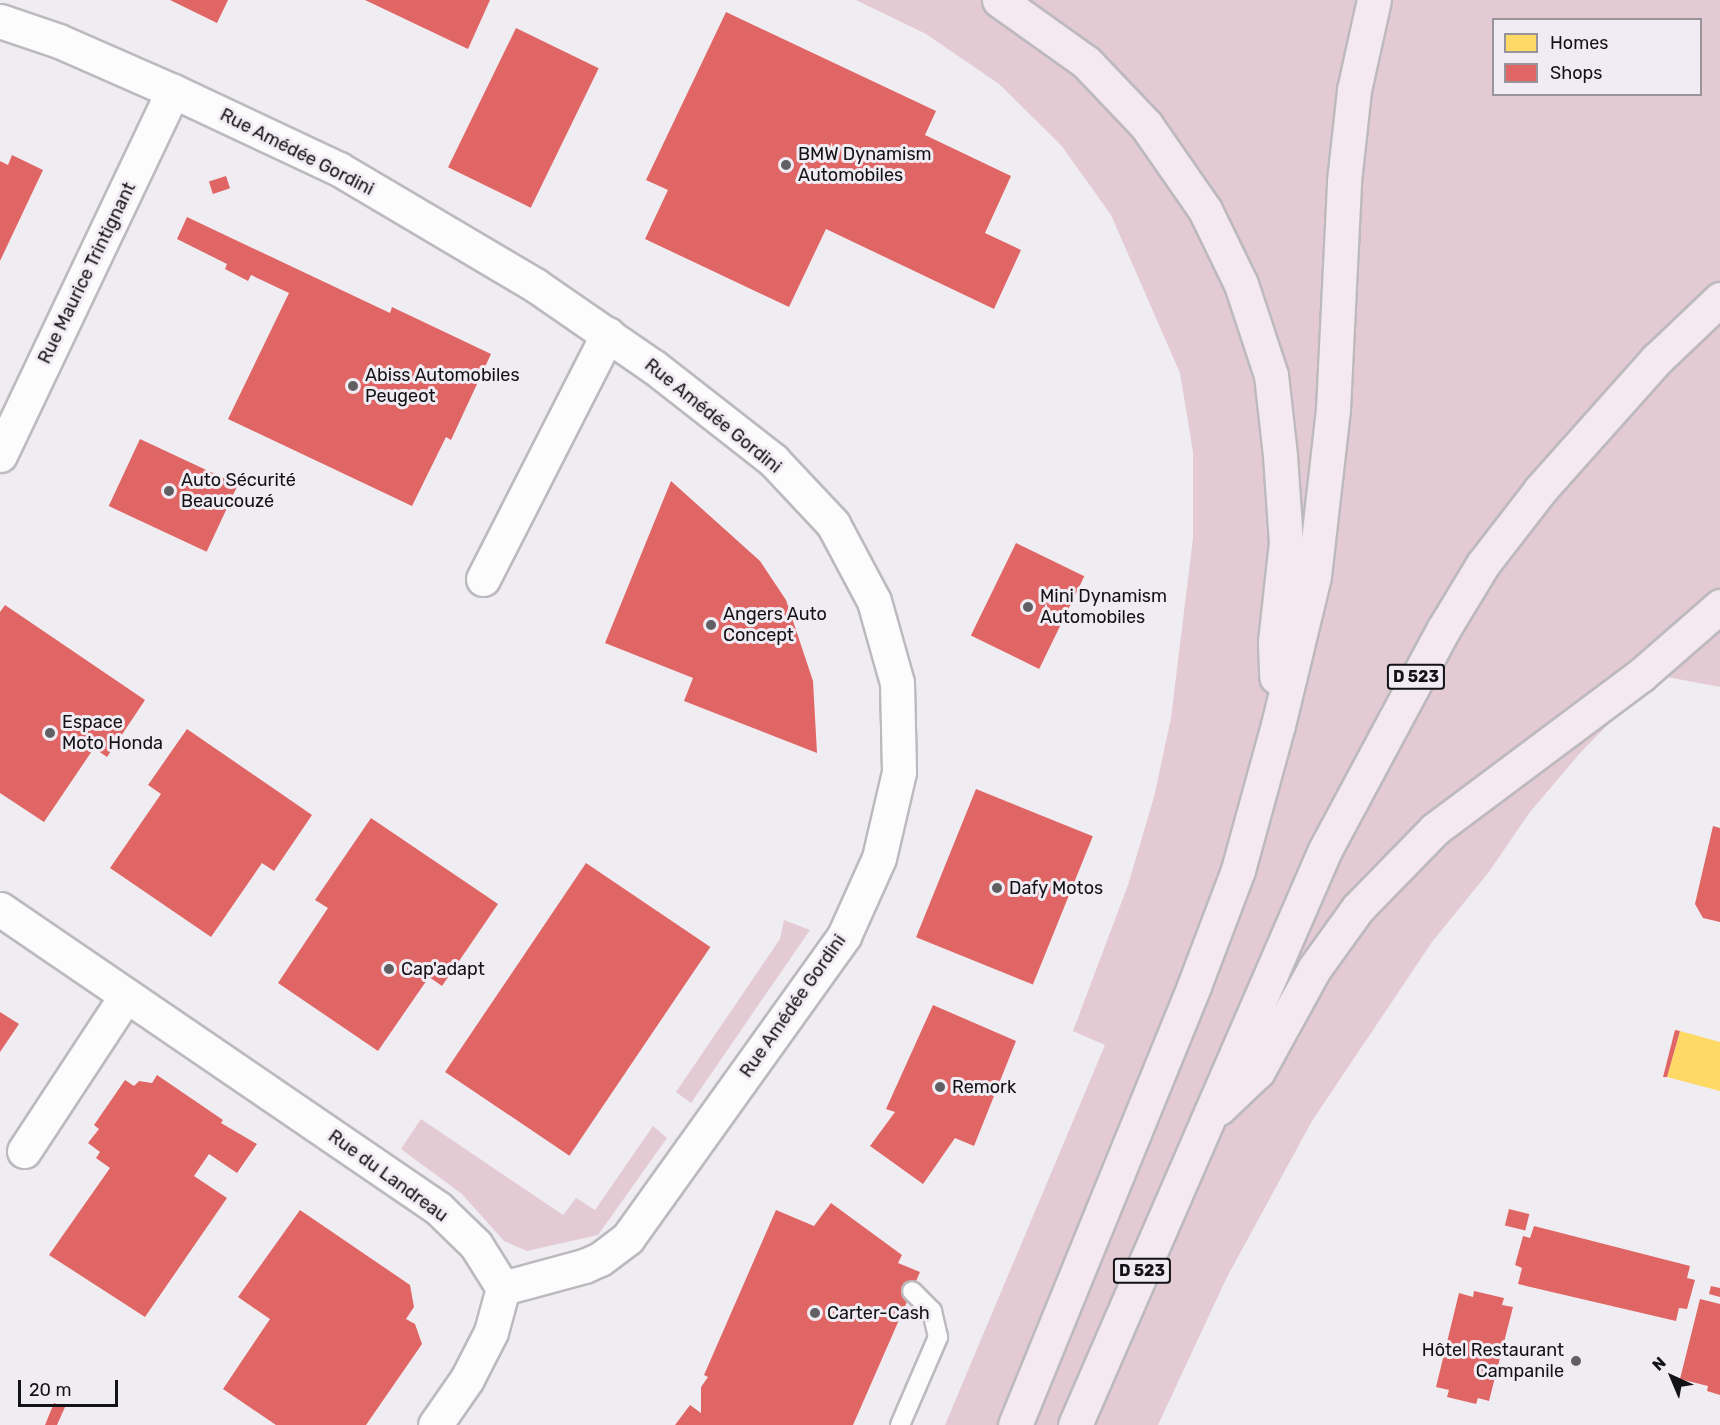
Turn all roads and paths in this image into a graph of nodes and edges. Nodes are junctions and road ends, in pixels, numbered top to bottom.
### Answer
1 (999, 0) edge
2 (1374, 0) edge
3 (0, 21) edge
4 (173, 91) junction
5 (1720, 299) edge
6 (608, 334) junction
7 (0, 455) edge
8 (483, 579) dead end
9 (1720, 606) edge
10 (1278, 725) junction
11 (0, 909) edge
12 (126, 996) junction
13 (1209, 1118) junction
14 (24, 1151) dead end
15 (503, 1288) junction
16 (912, 1291) dead end
17 (435, 1425) edge
18 (900, 1425) edge
19 (1015, 1425) edge
20 (1075, 1425) edge

1 - 10 highway
2 - 10 highway, D 523
3 - 4 street, Rue Amédée Gordini
4 - 6 street, Rue Amédée Gordini
4 - 7 street, Rue Maurice Trintignant
5 - 13 highway, D 523
6 - 8 street
6 - 15 street, Rue Amédée Gordini
9 - 13 highway
10 - 19 highway, D 523
11 - 12 street, Rue du Landreau
12 - 14 street
12 - 15 street, Rue du Landreau
13 - 20 highway, D 523
15 - 17 street
16 - 18 lane

